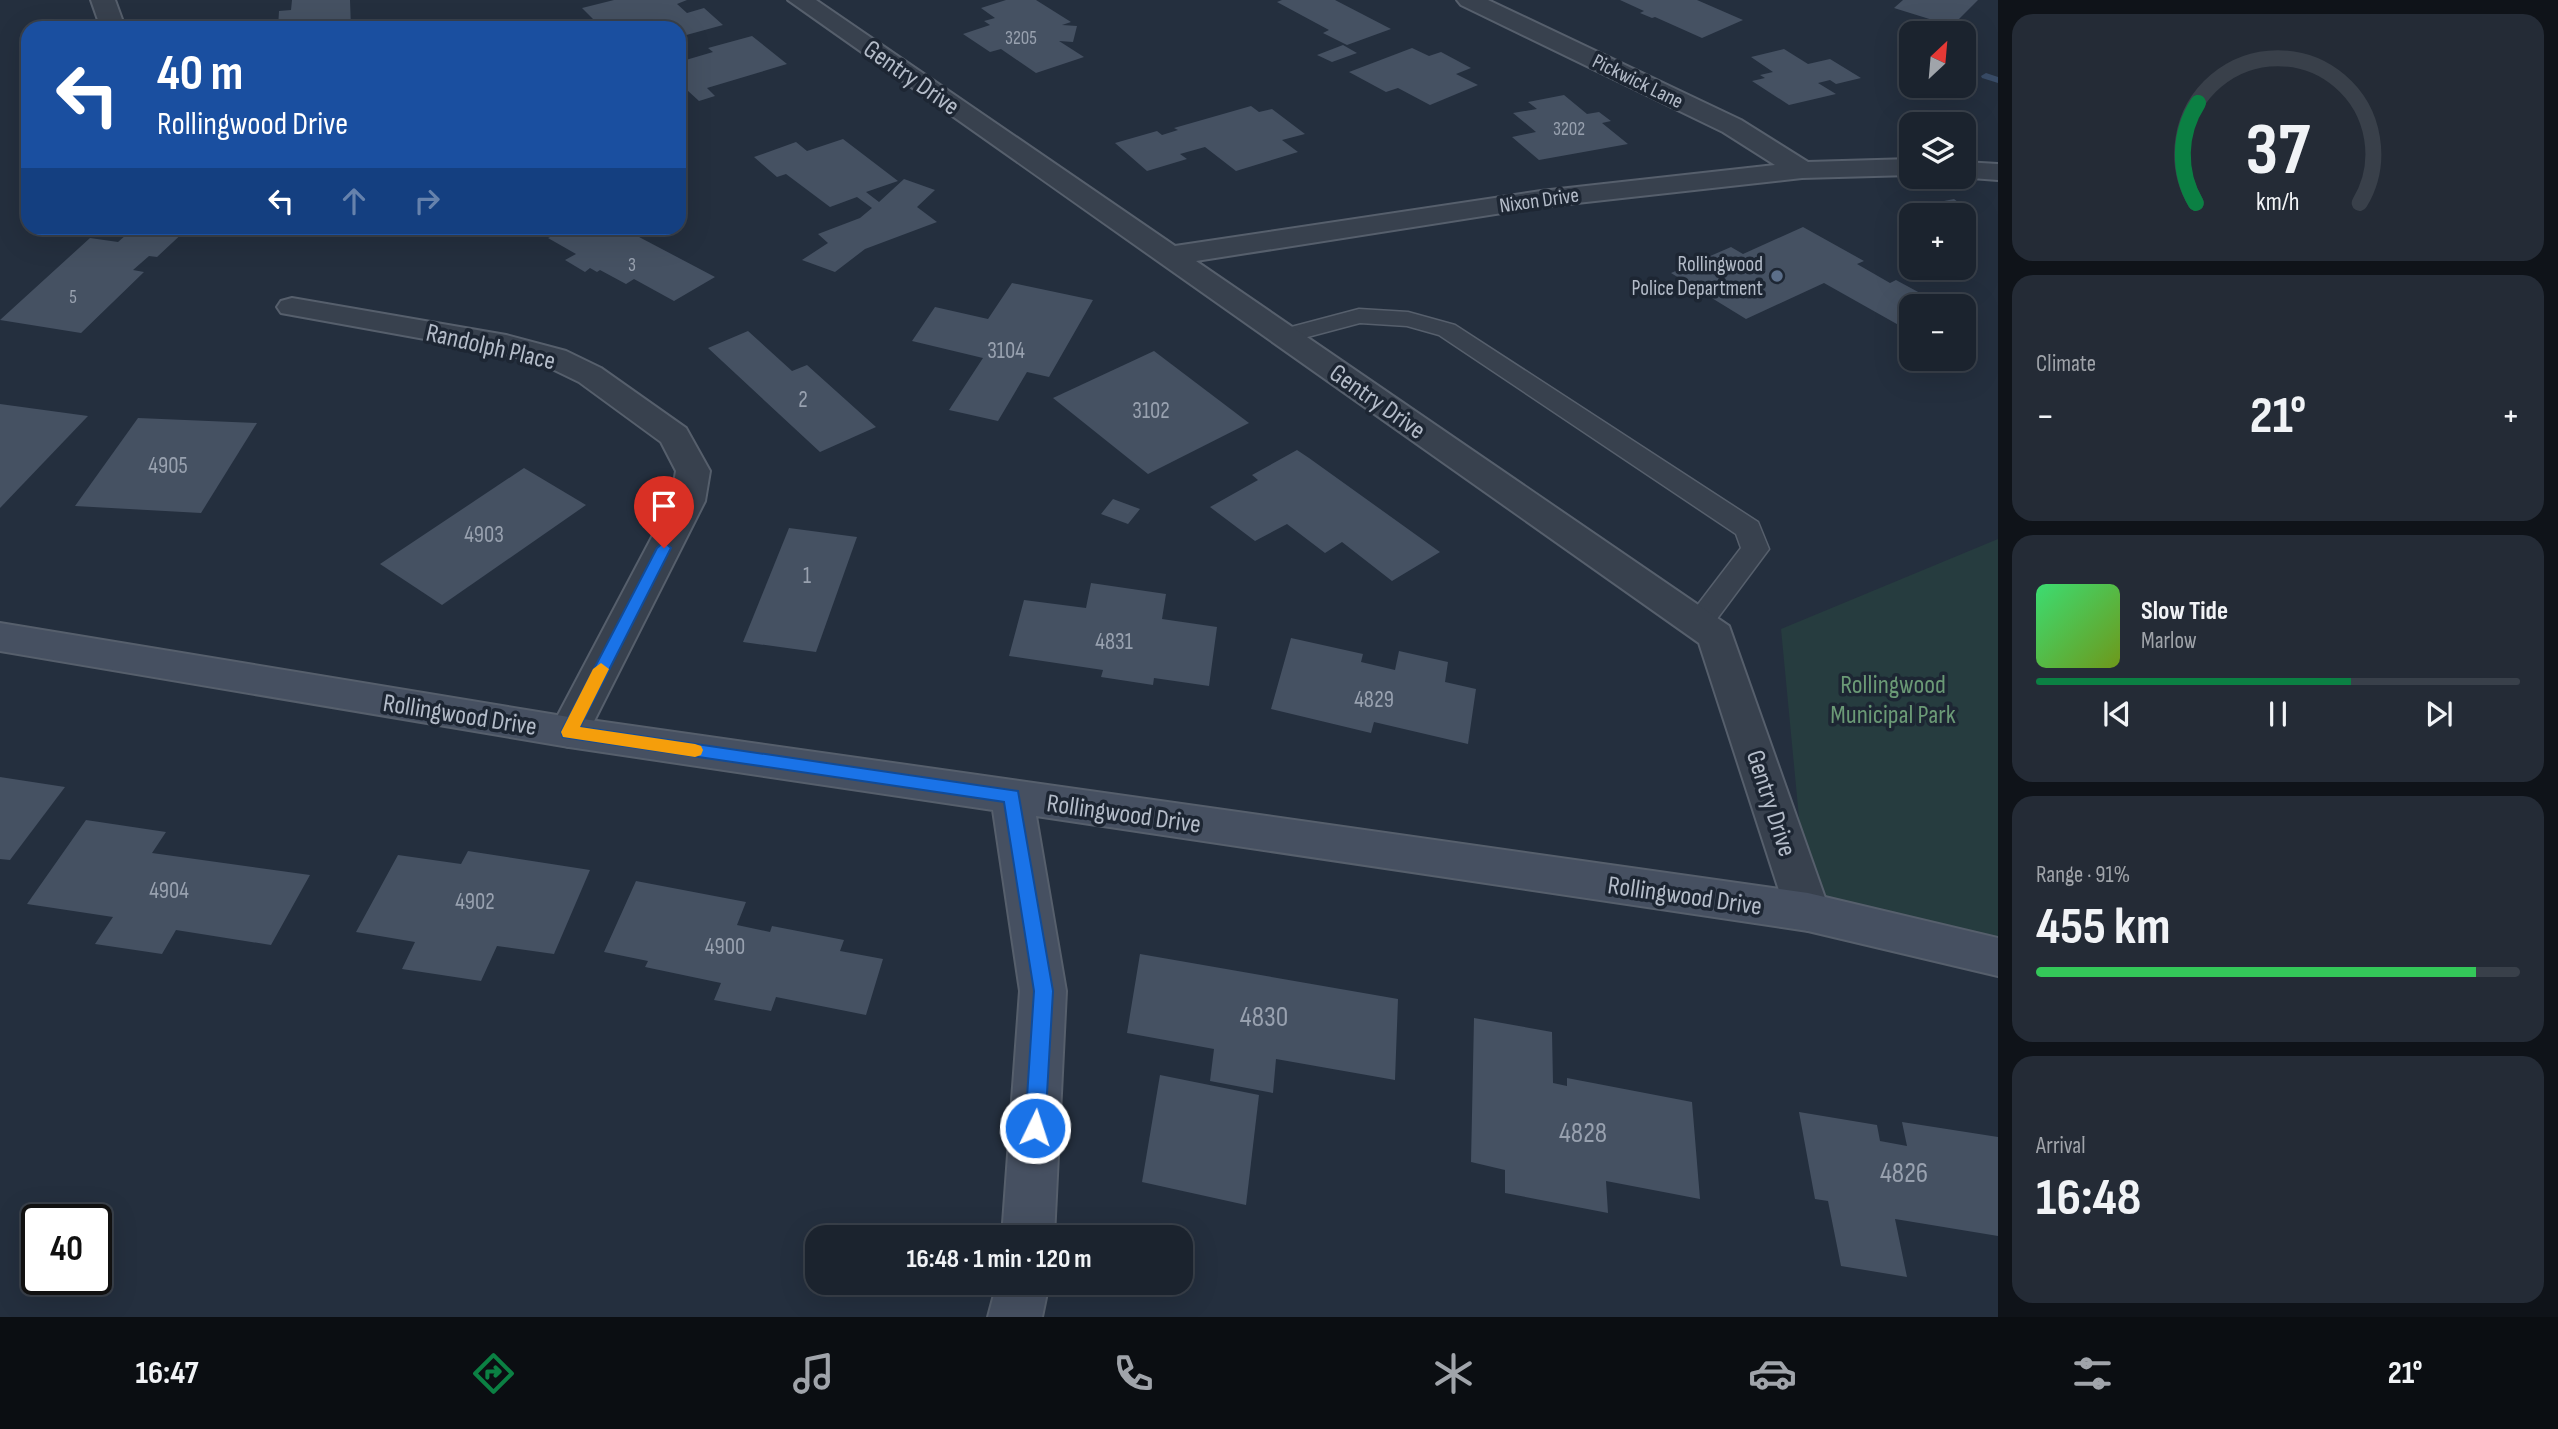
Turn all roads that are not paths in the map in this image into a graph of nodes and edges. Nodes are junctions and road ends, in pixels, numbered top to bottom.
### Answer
1 (103, 0) edge
2 (800, 0) edge
3 (1469, 0) edge
4 (111, 21) edge
5 (1899, 167) edge
6 (1801, 170) junction
7 (1976, 171) edge
8 (1998, 172) edge
9 (1170, 256) junction
10 (292, 307) dead end
11 (1285, 336) junction
12 (1698, 624) junction
13 (0, 637) edge
14 (569, 732) junction
15 (1012, 796) junction
16 (1808, 912) junction
17 (1998, 957) edge
18 (1029, 1225) edge
19 (1020, 1295) edge
20 (1015, 1317) edge

1 - 4 street
2 - 9 street, Gentry Drive
3 - 6 street, Pickwick Lane
5 - 6 street, Nixon Drive
6 - 9 street, Nixon Drive
7 - 8 street
9 - 11 street, Gentry Drive
10 - 14 street, Randolph Place
11 - 12 street, Gentry Drive
11 - 12 lane
12 - 16 street, Gentry Drive
13 - 14 street, Rollingwood Drive
14 - 15 street, Rollingwood Drive
15 - 16 street, Rollingwood Drive
15 - 18 street
16 - 17 street, Rollingwood Drive
19 - 20 street

